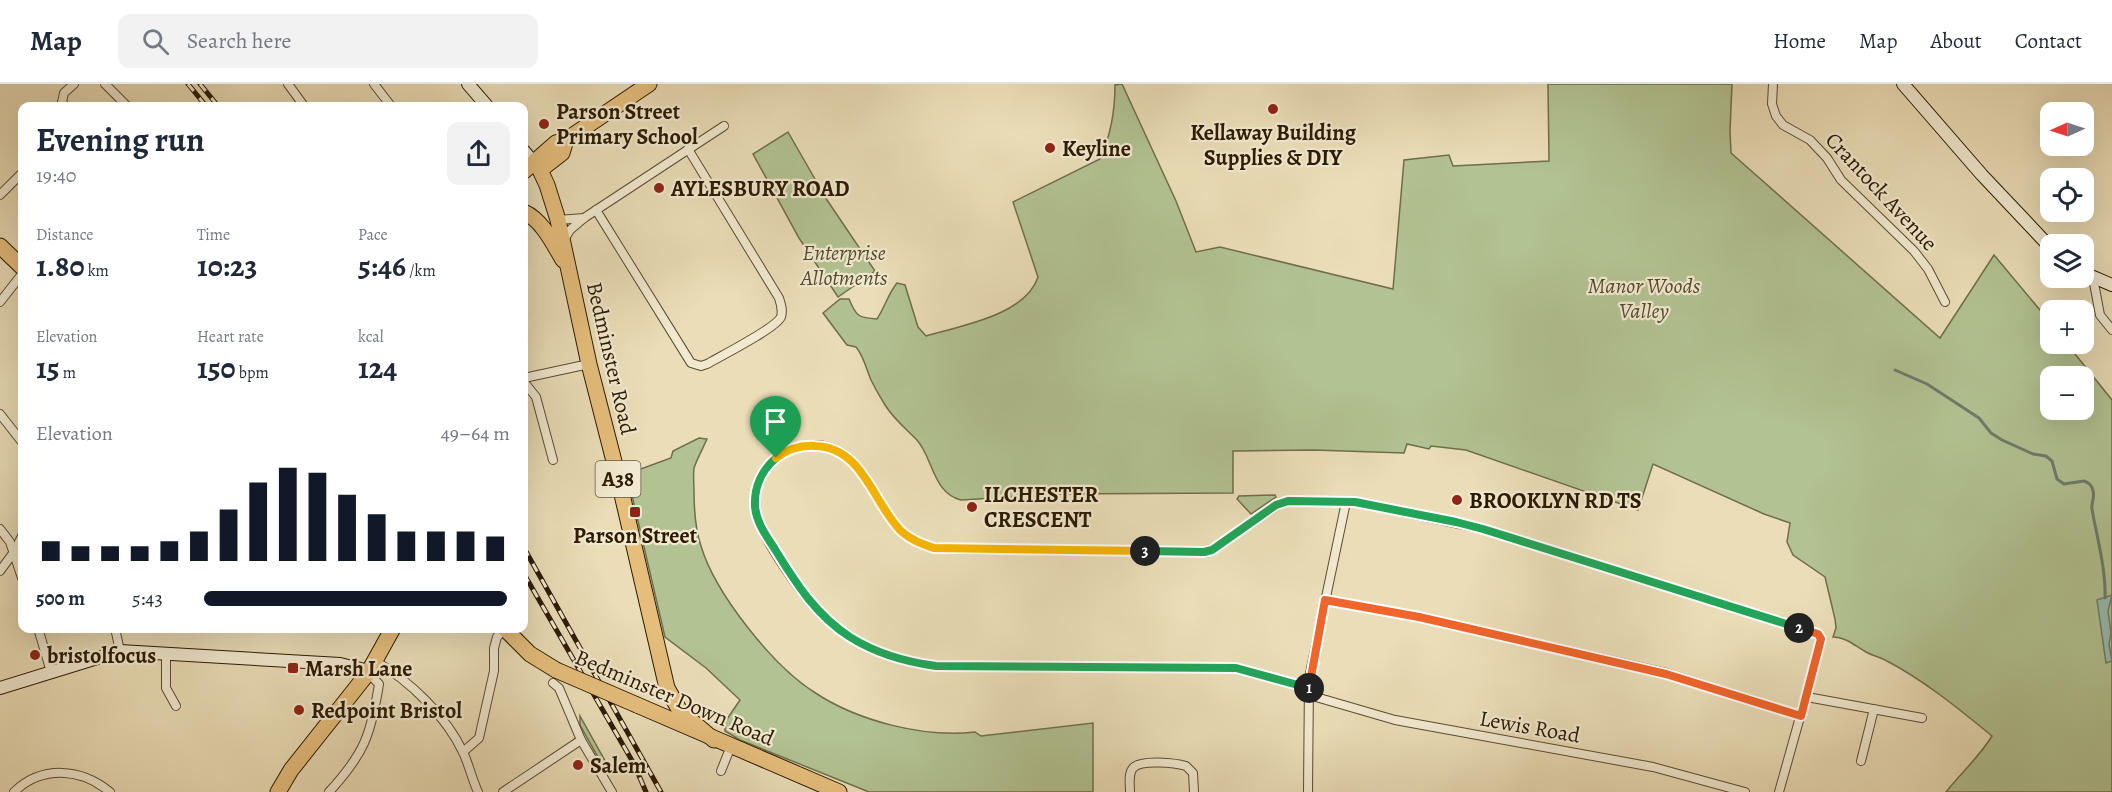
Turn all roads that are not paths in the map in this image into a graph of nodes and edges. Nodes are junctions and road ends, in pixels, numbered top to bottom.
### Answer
1 (105, 84) edge
2 (288, 84) edge
3 (374, 84) edge
4 (468, 84) edge
5 (649, 84) edge
6 (1773, 84) edge
7 (1903, 84) edge
8 (73, 85) edge
9 (62, 102) edge
10 (123, 102) edge
11 (301, 102) edge
12 (388, 102) edge
13 (484, 102) edge
14 (724, 126) dead end
15 (688, 149) junction
16 (530, 163) edge
17 (18, 177) edge
18 (0, 195) edge
19 (596, 210) junction
20 (529, 216) edge
21 (584, 218) junction
22 (558, 220) junction
23 (2040, 236) edge
24 (563, 243) junction
25 (0, 246) edge
26 (18, 263) edge
27 (569, 271) junction
28 (2094, 278) edge
29 (18, 279) edge
30 (2112, 285) edge
31 (2093, 288) edge
32 (0, 302) edge
33 (1946, 302) dead end
34 (2112, 330) edge
35 (588, 364) junction
36 (528, 379) edge
37 (528, 386) edge
38 (0, 414) edge
39 (18, 437) edge
40 (553, 460) dead end
41 (1346, 502) junction
42 (0, 529) edge
43 (18, 544) edge
44 (14, 552) junction
45 (18, 565) edge
46 (0, 571) edge
47 (1325, 600) junction
48 (39, 633) edge
49 (116, 633) edge
50 (390, 633) edge
51 (500, 633) edge
52 (508, 633) edge
53 (120, 651) junction
54 (166, 654) junction
55 (371, 668) junction
56 (51, 672) junction
57 (555, 676) junction
58 (0, 688) edge
59 (667, 688) junction
60 (1309, 691) junction
61 (1807, 697) junction
62 (638, 705) junction
63 (176, 706) dead end
64 (1874, 709) junction
65 (1801, 716) junction
66 (1922, 718) dead end
67 (581, 740) junction
68 (714, 740) junction
69 (731, 746) junction
70 (463, 752) junction
71 (1862, 761) dead end
72 (721, 771) dead end
73 (14, 792) edge
74 (110, 792) edge
75 (278, 792) edge
76 (329, 792) edge
77 (478, 792) edge
78 (503, 792) edge
79 (612, 792) edge
80 (838, 792) edge
81 (1130, 792) edge
82 (1194, 792) edge
83 (1308, 792) edge
84 (1745, 792) edge
85 (1779, 792) edge

1 - 10 street
2 - 11 street
3 - 12 street
4 - 13 street
5 - 16 highway
6 - 33 street, Crantock Avenue
7 - 23 street
8 - 9 street
14 - 15 street
15 - 19 street
15 - 19 street
16 - 22 highway, Bedminster Road
17 - 18 street
19 - 21 street
20 - 22 highway
20 - 27 highway, A38
21 - 22 street
21 - 24 street
22 - 24 highway, Bedminster Road
24 - 27 highway, Bedminster Road
25 - 26 highway
27 - 35 highway, Bedminster Road / A38
28 - 30 street
29 - 32 street
31 - 34 street
35 - 36 street
35 - 59 highway, Bedminster Road / A38
37 - 40 street
38 - 39 street
41 - 47 street
41 - 60 street
41 - 61 street
42 - 44 street
43 - 44 street
44 - 45 street
44 - 46 street
47 - 60 street
47 - 65 street
48 - 56 street
49 - 53 street
50 - 55 highway
51 - 70 street
52 - 57 highway, Bedminster Down Road / A38
53 - 54 street
53 - 56 street
54 - 55 street
54 - 63 street
55 - 70 street
55 - 75 highway
55 - 76 street
56 - 58 street
57 - 62 highway, Bedminster Down Road / A38, bridge
57 - 67 street
59 - 62 highway
59 - 68 highway, Bedminster Road / A38
60 - 83 street
60 - 84 street, Lewis Road
61 - 64 street
61 - 65 street
62 - 68 highway, Bedminster Down Road / A38
64 - 66 street
64 - 71 street
65 - 85 street
67 - 78 street
67 - 79 street
68 - 69 highway, Bedminster Down Road / A38
69 - 72 street
69 - 80 highway, Bedminster Down Road / A38
70 - 77 street
73 - 74 street
81 - 82 street

